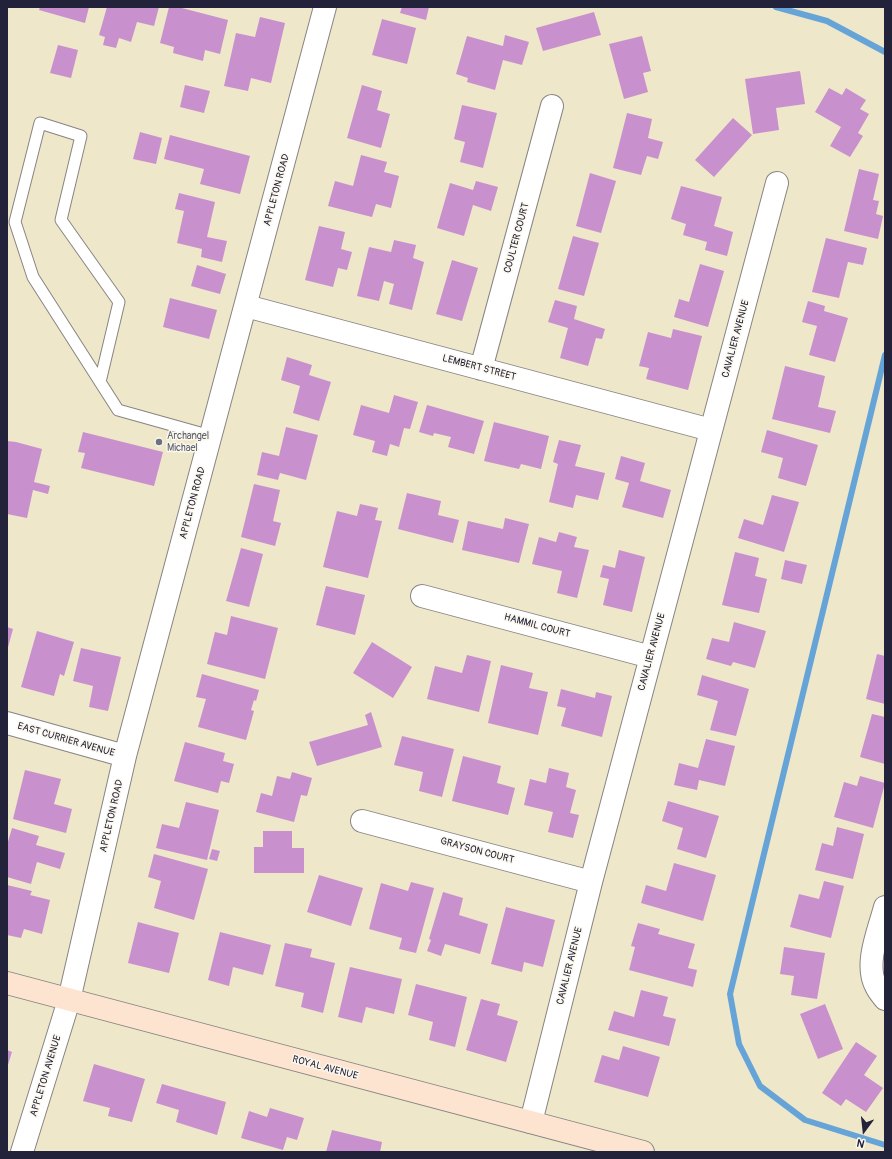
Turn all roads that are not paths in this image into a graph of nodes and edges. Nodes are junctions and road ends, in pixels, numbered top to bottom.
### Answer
1 (325, 7) edge
2 (552, 106) dead end
3 (777, 183) dead end
4 (246, 306) junction
5 (481, 369) junction
6 (100, 382) junction
7 (712, 430) junction
8 (211, 436) junction
9 (422, 596) dead end
10 (651, 657) junction
11 (7, 723) edge
12 (125, 756) junction
13 (362, 821) dead end
14 (591, 882) junction
15 (885, 907) edge
16 (7, 983) edge
17 (885, 999) edge
18 (70, 1000) junction
19 (531, 1122) junction
20 (22, 1152) edge
21 (643, 1152) edge

1 - 4 street, APPLETON ROAD
2 - 5 street, COULTER COURT
3 - 7 street, CAVALIER AVENUE
4 - 5 street, LEMBERT STREET
4 - 8 street, APPLETON ROAD
5 - 7 street, LEMBERT STREET
6 - 6 lane
6 - 8 lane
7 - 10 street, CAVALIER AVENUE
8 - 12 street, APPLETON ROAD
9 - 10 street, HAMMIL COURT
10 - 14 street, CAVALIER AVENUE
11 - 12 street, EAST CURRIER AVENUE
12 - 18 street, APPLETON ROAD
13 - 14 street, GRAYSON COURT
14 - 19 street, CAVALIER AVENUE
15 - 17 street
16 - 18 main road, ROYAL AVENUE
18 - 19 main road, ROYAL AVENUE
18 - 20 street, APPLETON AVENUE
19 - 21 main road, ROYAL AVENUE

